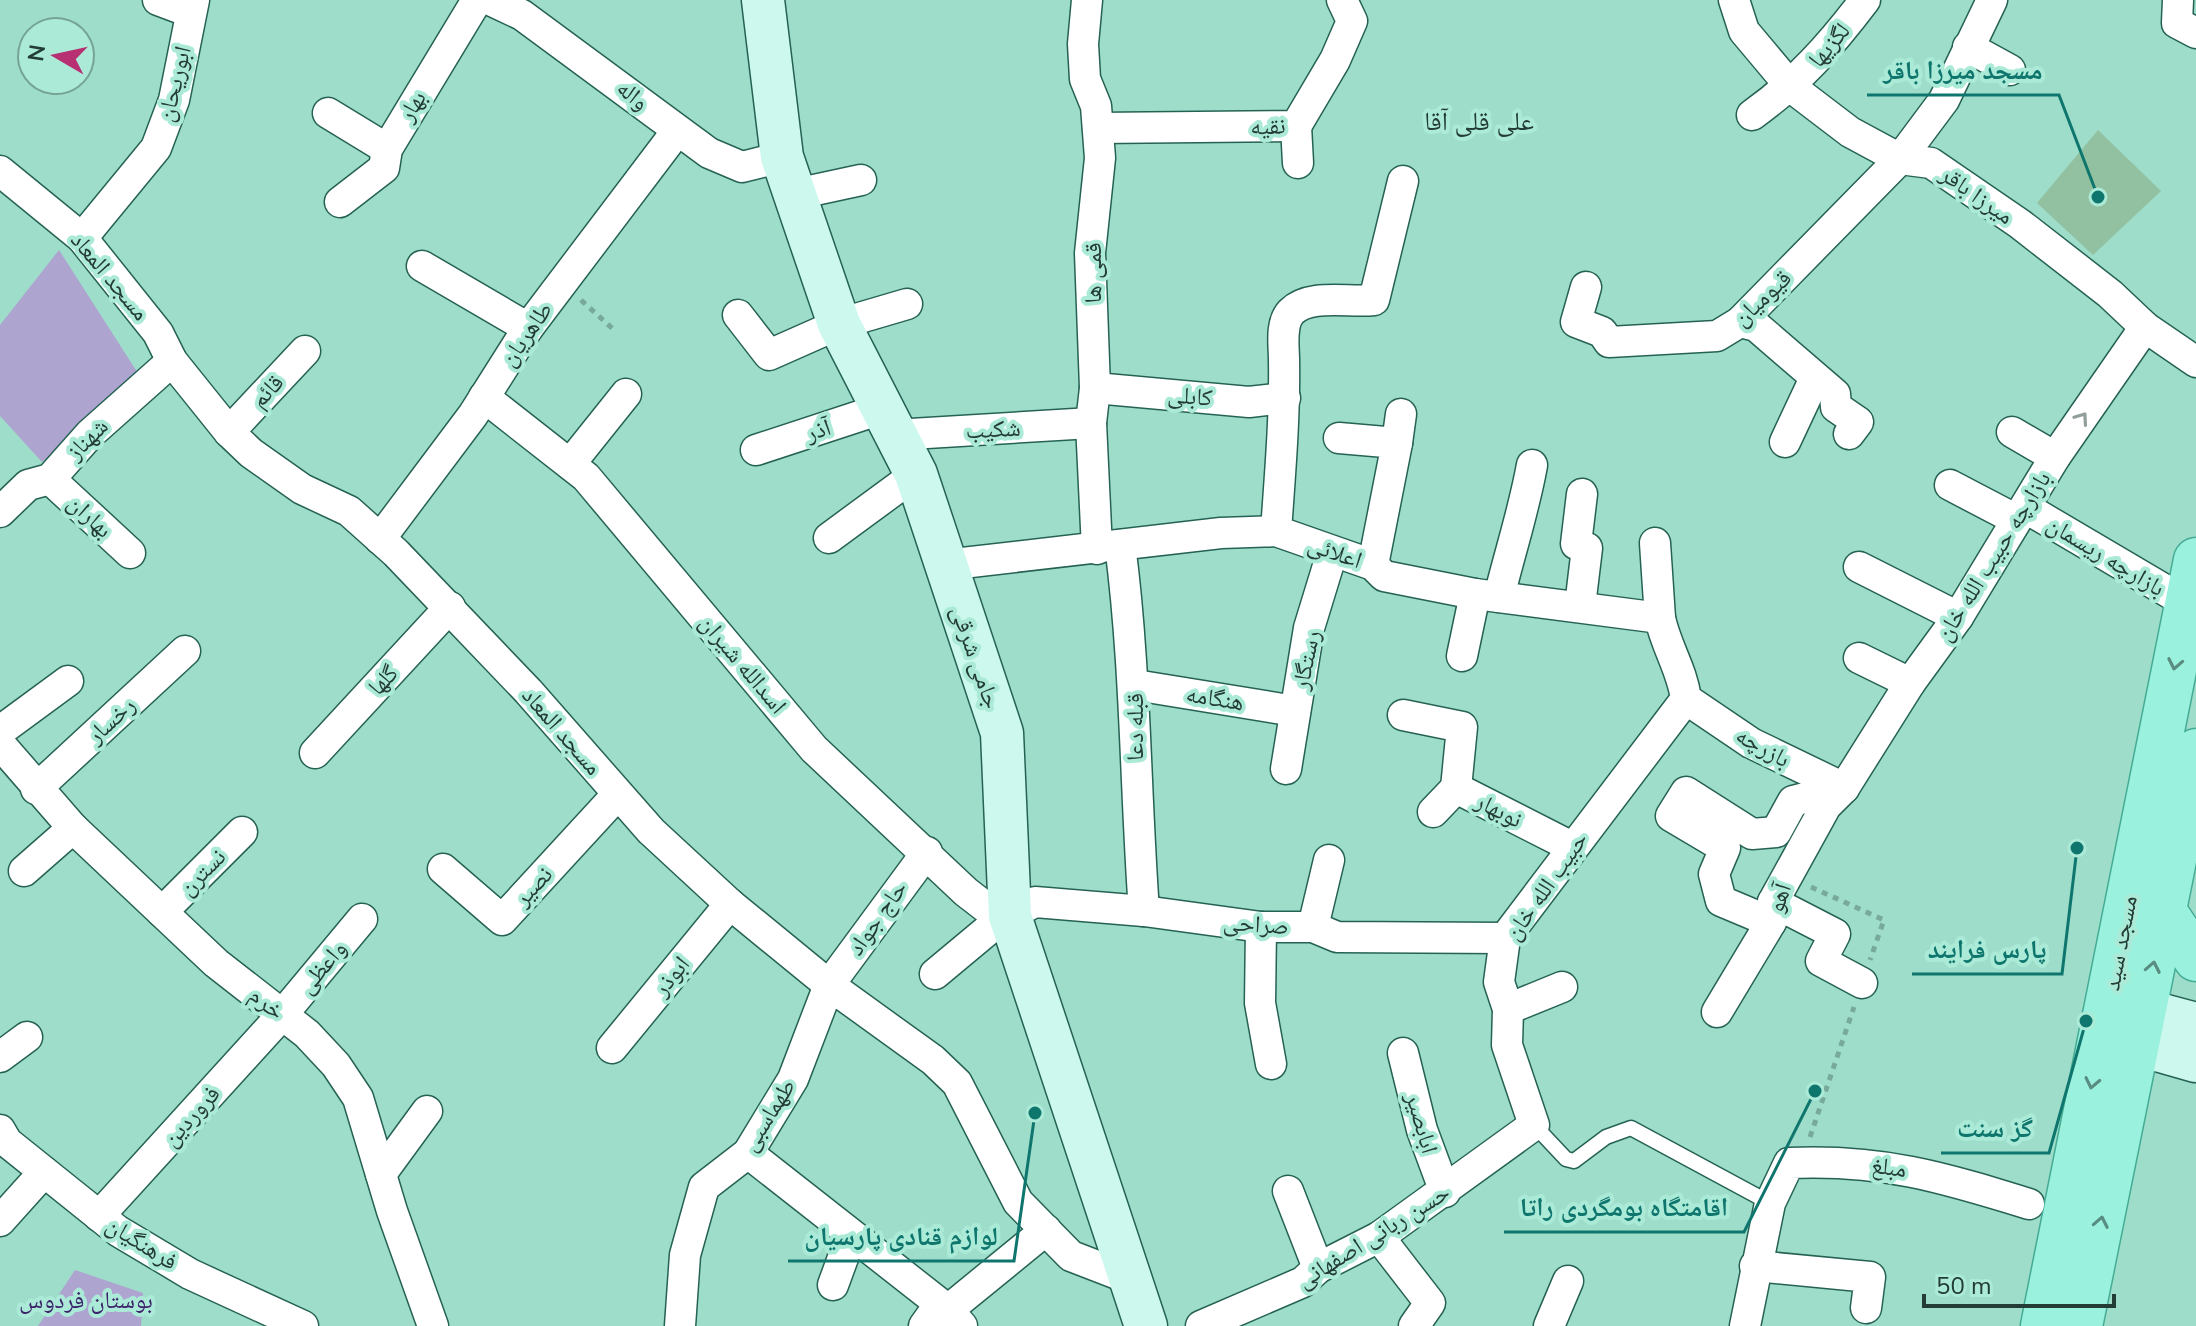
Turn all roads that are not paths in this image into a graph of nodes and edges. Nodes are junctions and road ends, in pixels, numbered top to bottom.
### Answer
1 (158, 0) edge
2 (477, 0) edge
3 (490, 0) edge
4 (763, 0) edge
5 (1087, 0) edge
6 (1342, 0) edge
7 (1734, 0) edge
8 (1865, 0) edge
9 (1992, 0) edge
10 (2178, 0) edge
11 (192, 6) edge
12 (2196, 33) edge
13 (1968, 47) junction
14 (2010, 70) dead end
15 (1791, 87) junction
16 (328, 113) dead end
17 (1752, 115) dead end
18 (1296, 126) junction
19 (1098, 128) junction
20 (677, 131) junction
21 (387, 149) junction
22 (1900, 159) junction
23 (1298, 163) dead end
24 (0, 171) edge
25 (789, 175) junction
26 (861, 180) dead end
27 (1403, 181) dead end
28 (340, 202) dead end
29 (82, 238) junction
30 (422, 266) dead end
31 (1586, 287) dead end
32 (907, 304) dead end
33 (738, 315) dead end
34 (1740, 322) junction
35 (839, 324) junction
36 (2145, 327) junction
37 (528, 328) junction
38 (305, 351) dead end
39 (172, 361) junction
40 (2196, 362) edge
41 (1815, 378) junction
42 (1095, 388) junction
43 (626, 394) dead end
44 (484, 397) junction
45 (1285, 398) junction
46 (888, 422) junction
47 (1091, 423) junction
48 (229, 432) junction
49 (2012, 432) dead end
50 (1849, 434) dead end
51 (1339, 438) dead end
52 (1785, 442) dead end
53 (756, 450) dead end
54 (2055, 457) junction
55 (570, 464) junction
56 (1532, 465) dead end
57 (916, 474) junction
58 (50, 479) junction
59 (1950, 485) dead end
60 (1582, 494) dead end
61 (0, 512) edge
62 (2021, 514) junction
63 (1276, 531) junction
64 (829, 538) dead end
65 (380, 539) junction
66 (1655, 543) dead end
67 (1109, 547) junction
68 (130, 553) dead end
69 (1332, 553) junction
70 (2196, 560) edge
71 (945, 565) junction
72 (1373, 565) junction
73 (1859, 567) dead end
74 (1487, 596) junction
75 (2187, 603) junction
76 (1580, 606) junction
77 (450, 607) junction
78 (1958, 617) junction
79 (1660, 618) junction
80 (185, 651) dead end
81 (1462, 656) dead end
82 (1859, 658) dead end
83 (68, 681) dead end
84 (1910, 683) junction
85 (1135, 685) junction
86 (1684, 686) junction
87 (1295, 711) junction
88 (1403, 715) dead end
89 (0, 731) edge
90 (0, 744) edge
91 (2196, 751) edge
92 (315, 753) dead end
93 (1286, 769) dead end
94 (1456, 788) junction
95 (1844, 788) junction
96 (36, 789) junction
97 (617, 795) junction
98 (1433, 812) dead end
99 (73, 828) junction
100 (242, 832) dead end
101 (1572, 847) junction
102 (927, 852) junction
103 (1329, 860) dead end
104 (443, 869) dead end
105 (24, 871) dead end
106 (730, 904) junction
107 (1144, 911) junction
108 (2164, 911) junction
109 (162, 912) junction
110 (1772, 912) junction
111 (1006, 918) junction
112 (362, 919) dead end
113 (1261, 927) junction
114 (1313, 927) junction
115 (1505, 938) junction
116 (2196, 959) edge
117 (935, 974) dead end
118 (1862, 983) dead end
119 (829, 985) junction
120 (1562, 987) dead end
121 (1508, 1009) junction
122 (1717, 1012) dead end
123 (282, 1015) junction
124 (2123, 1022) junction
125 (2196, 1024) edge
126 (27, 1037) dead end
127 (612, 1048) dead end
128 (1403, 1053) dead end
129 (0, 1057) edge
130 (2196, 1061) edge
131 (1271, 1064) dead end
132 (427, 1111) dead end
133 (1534, 1125) junction
134 (0, 1130) edge
135 (748, 1153) junction
136 (44, 1172) junction
137 (381, 1174) junction
138 (1288, 1191) dead end
139 (1445, 1192) junction
140 (1770, 1203) junction
141 (2029, 1204) dead end
142 (99, 1216) junction
143 (0, 1221) edge
144 (1046, 1230) junction
145 (851, 1236) junction
146 (1379, 1237) junction
147 (1755, 1266) junction
148 (1318, 1268) junction
149 (1128, 1278) junction
150 (1568, 1281) dead end
151 (833, 1285) dead end
152 (1866, 1308) dead end
153 (945, 1321) edge
154 (303, 1326) edge
155 (433, 1326) edge
156 (680, 1326) edge
157 (1146, 1326) edge
158 (1201, 1326) edge
159 (1414, 1326) edge
160 (1549, 1326) edge
161 (1745, 1326) edge
162 (2043, 1326) edge
163 (2080, 1326) edge

1 - 11 street
2 - 21 street, بهار
3 - 20 street, واله
4 - 25 street, جامی شرقی
5 - 19 street, قمی ها
6 - 18 street, نقیه
7 - 15 street, میرزا باقر
8 - 15 street, لگزیها
9 - 13 street, قیومیان
10 - 12 street
11 - 29 street, ابوریحان
13 - 14 street
13 - 22 street, قیومیان
15 - 17 street, لگزیها
15 - 22 street, میرزا باقر
16 - 21 street
18 - 19 street, نقیه
18 - 23 street
19 - 42 street, قمی ها
20 - 25 street, واله
20 - 37 street, طاهریان
21 - 28 street, بهار
22 - 34 street, قیومیان
22 - 36 street, میرزا باقر
24 - 29 street, مسجد المعاد
25 - 26 street, واله
25 - 35 street, جامی شرقی
27 - 45 street
29 - 39 street, مسجد المعاد
30 - 37 street
31 - 34 street, قیومیان
32 - 35 street
33 - 35 street
34 - 41 street
35 - 46 street, جامی شرقی
36 - 40 street, میرزا باقر
54 -> 36 street, بازارچه حبیب الله خان
37 - 44 street, طاهریان
38 - 48 street, قائم
39 - 48 street, مسجد المعاد
39 - 58 street, شهناز
41 - 50 street
41 - 52 street
42 - 45 street, کابلی
42 - 47 street, قمی ها
43 - 55 street
44 - 55 street, اسدالله شیران
44 - 65 street, طاهریان
45 - 63 street
46 - 47 street, شکیب
46 - 53 street, آذر
46 - 57 street, جامی شرقی
47 - 67 street, قمی ها
48 - 65 street, مسجد المعاد
49 - 54 street
51 - 72 street
54 - 62 street, بازارچه حبیب الله خان
55 - 102 street, اسدالله شیران
56 - 74 street
57 - 64 street
57 - 71 street, جامی شرقی
58 - 61 street, شهناز
58 - 68 street, بهاران
59 - 62 street, بازارچه ریسمان
60 - 76 street
62 - 75 street, بازارچه ریسمان
62 - 78 street, بازارچه حبیب الله خان
63 - 67 street, اعلائی
63 - 69 street, اعلائی
65 - 77 street, مسجد المعاد
66 - 79 street
67 - 71 street, اعلائی
67 - 85 street, قبله دعا
69 - 72 street, اعلائی
69 - 87 street, رستگار
70 - 75 main road, مسجد سید
71 - 111 street, جامی شرقی
72 - 74 street, اعلائی
73 - 78 street
74 - 76 street, اعلائی
74 - 81 street
75 -> 124 main road, مسجد سید
76 - 79 street, اعلائی
77 - 92 street, گلها
77 - 97 street, مسجد المعاد
78 - 84 street, بازارچه حبیب الله خان
79 - 86 street
80 - 96 street, رخسار
82 - 84 street
83 - 89 street
84 - 95 street, بازارچه حبیب الله خان
85 - 87 street, هنگامه
85 - 107 street, قبله دعا
86 - 95 street, بازرچه
86 - 101 street, حبیب الله خان
87 - 93 street, رستگار
88 - 94 street
90 - 96 street, خرم
91 - 108 main road, مسجد سید
94 - 98 street, نوبهار
94 - 101 street, نوبهار
95 - 110 street, آهو
95 - 110 street
96 - 99 street, خرم
97 - 104 street, نصیر
97 - 106 street, مسجد المعاد
99 - 105 street
99 - 109 street, خرم
100 - 109 street, نسترن
101 - 115 street, حبیب الله خان
102 - 111 street, اسدالله شیران
102 - 119 street, حاج جواد
103 - 114 street
106 - 119 street, مسجد المعاد
106 - 127 street, ابوذر
107 - 111 street, صراحی
107 - 113 street, صراحی
108 - 116 main road
124 -> 108 main road, مسجد سید
109 - 123 street, خرم
110 - 118 street
110 - 122 street, آهو
111 - 117 street
111 - 149 street, جامی شرقی
112 - 123 street, واعظی
113 - 114 street, صراحی
113 - 131 street
114 - 115 street, صراحی
115 - 121 street, حبیب الله خان
119 - 135 street, طهماسبی
119 - 144 street, مسجد المعاد
120 - 121 street
121 - 133 street, حبیب الله خان
123 - 137 street, خرم
123 - 142 street, فروردین
124 - 125 street
124 - 130 street
124 -> 162 main road, مسجد سید
163 -> 124 main road, مسجد سید
126 - 129 street
128 - 139 street, ابابصیر
132 - 137 street
133 - 139 street, حسن ربانی اصفهانی
133 - 140 lane
134 - 136 street, فرهنگیان
135 - 145 street
135 - 156 street, طهماسبی
136 - 142 street, فرهنگیان
136 - 143 street
137 - 155 street, خرم
138 - 148 street
139 - 146 street, حسن ربانی اصفهانی
140 - 141 street, مبلغ
140 - 147 street
142 - 154 street, فرهنگیان
144 - 149 street, مسجد المعاد
144 - 153 street
145 - 151 street
145 - 153 street
146 - 148 street, حسن ربانی اصفهانی
146 - 159 street
147 - 152 street
147 - 161 street
148 - 158 street, حسن ربانی اصفهانی
149 - 157 street, جامی شرقی
150 - 160 street

